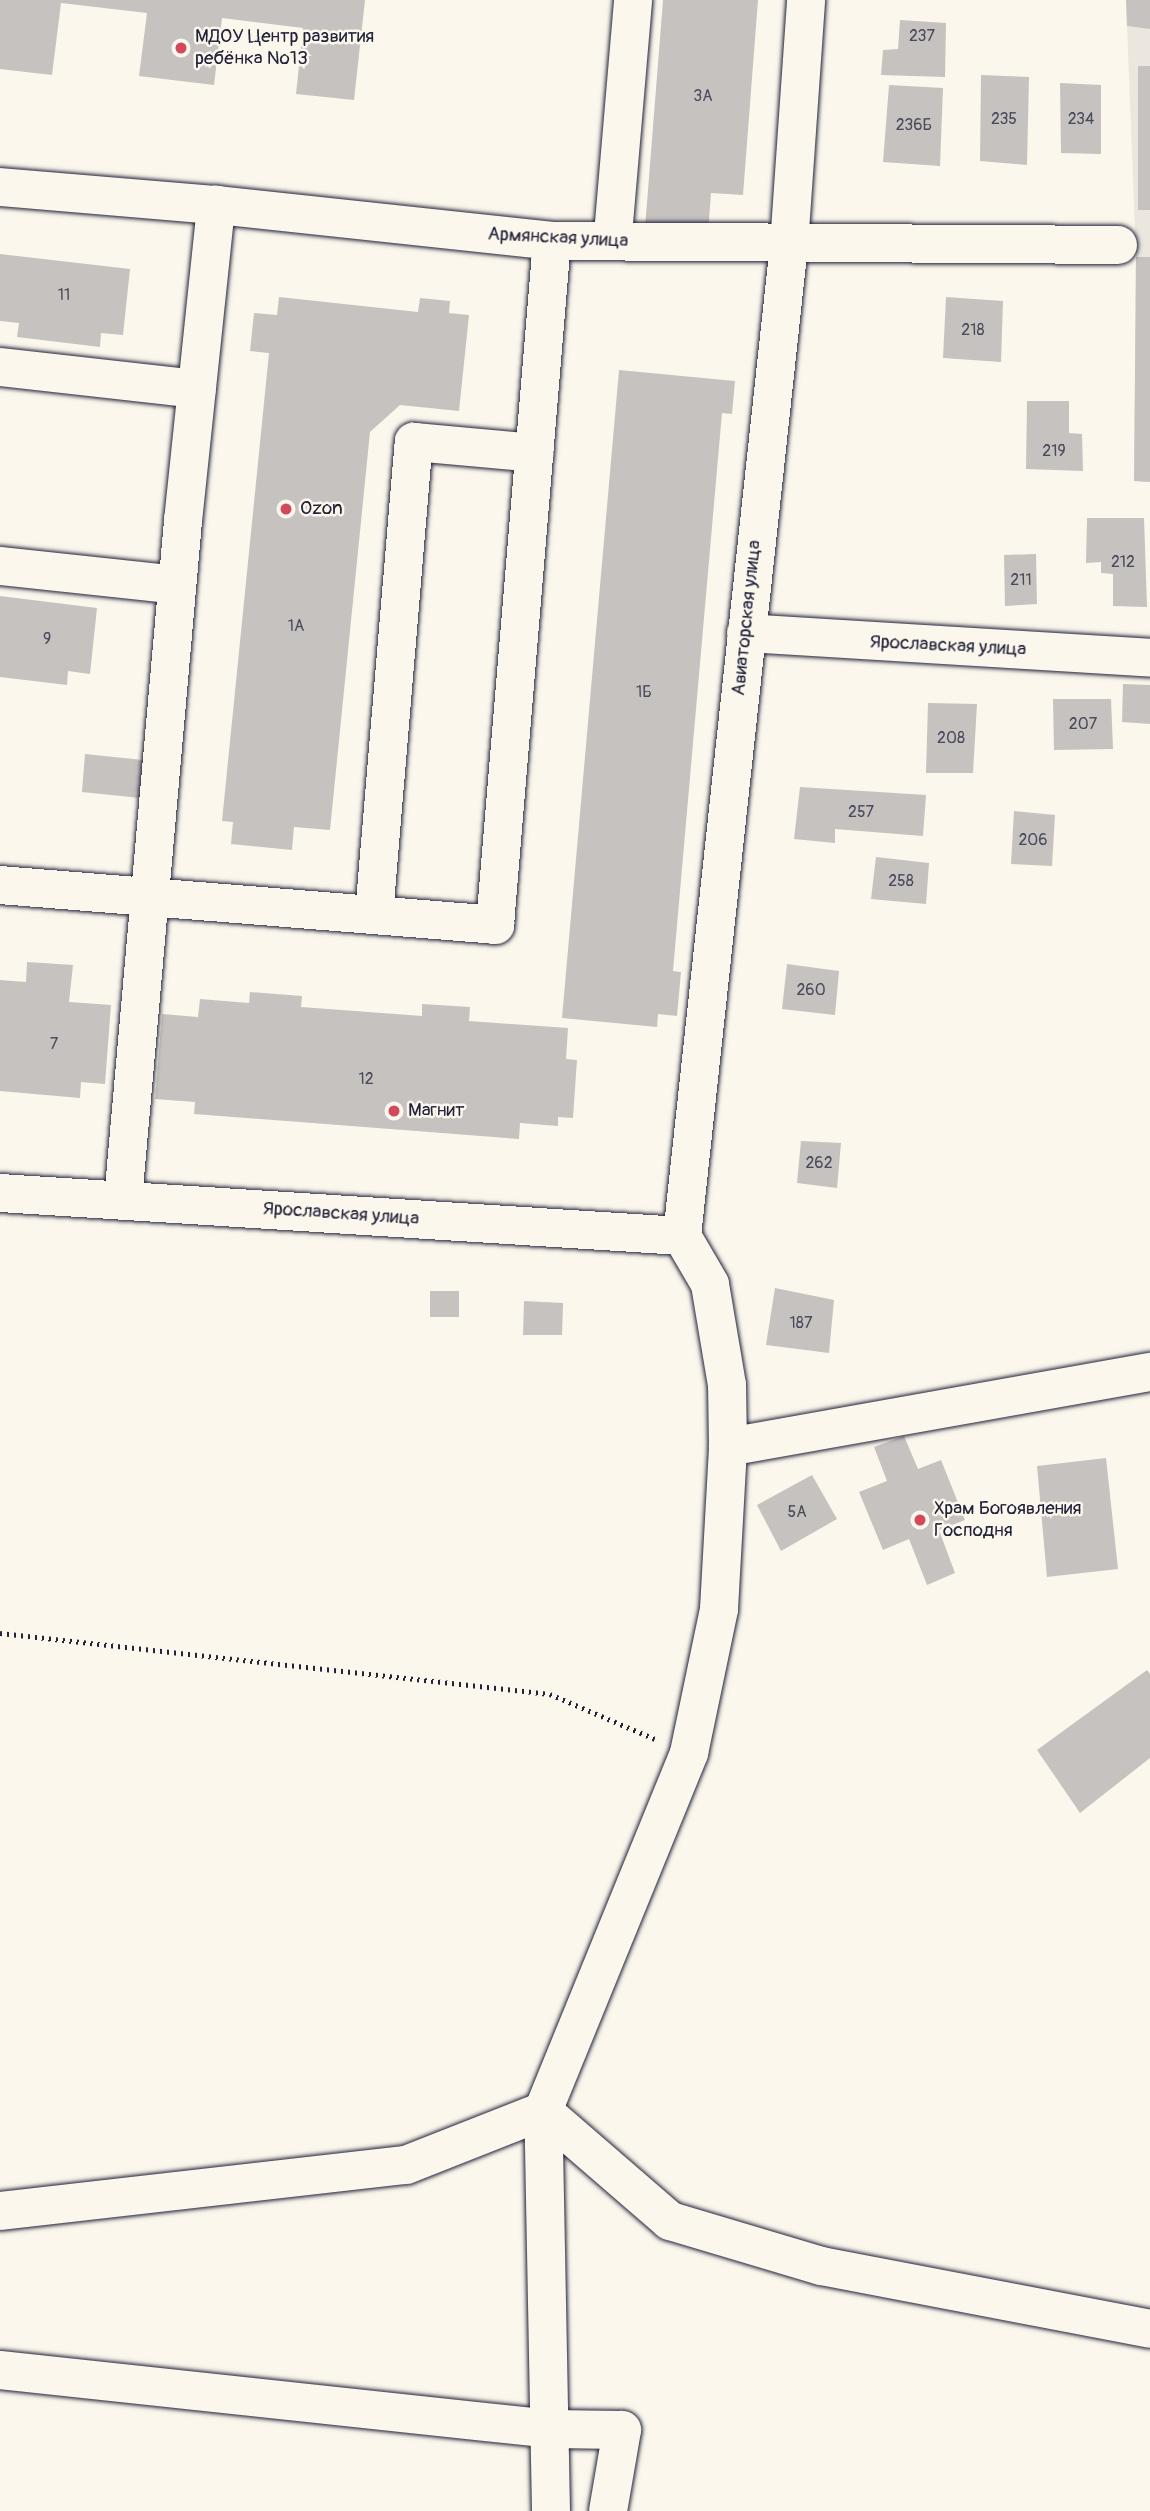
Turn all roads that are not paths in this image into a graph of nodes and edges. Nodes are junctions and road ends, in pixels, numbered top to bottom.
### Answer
1 (633, 0) edge
2 (806, 0) edge
3 (0, 187) edge
4 (216, 205) junction
5 (614, 223) dead end
6 (552, 241) junction
7 (789, 245) junction
8 (1118, 245) dead end
9 (0, 368) edge
10 (197, 389) junction
11 (535, 453) junction
12 (0, 566) edge
13 (177, 585) junction
14 (746, 633) junction
15 (1150, 658) edge
16 (0, 885) edge
17 (150, 896) junction
18 (374, 915) junction
19 (0, 1193) edge
20 (123, 1200) junction
21 (682, 1236) junction
22 (1150, 1371) edge
23 (728, 1447) junction
24 (543, 2111) junction
25 (0, 2211) edge
26 (1150, 2329) edge
27 (0, 2370) edge
28 (551, 2429) junction
29 (551, 2511) edge
30 (608, 2511) edge

1 - 5 street
2 - 7 street, Авиаторская улица
3 - 4 street, Армянская улица
4 - 6 street, Армянская улица
4 - 10 street
6 - 7 street, Армянская улица
6 - 11 street
7 - 8 street, Армянская улица
7 - 14 street, Авиаторская улица
9 - 10 street
10 - 13 street
11 - 18 street
11 - 18 street
12 - 13 street
13 - 17 street
14 - 15 street, Ярославская улица
14 - 21 street, Авиаторская улица
16 - 17 street
17 - 18 street
17 - 20 street
19 - 20 street, Ярославская улица
20 - 21 street, Ярославская улица
21 - 23 street
22 - 23 street
23 - 24 street
24 - 25 street
24 - 26 street
24 - 28 street
27 - 28 street
28 - 29 street
28 - 30 street

